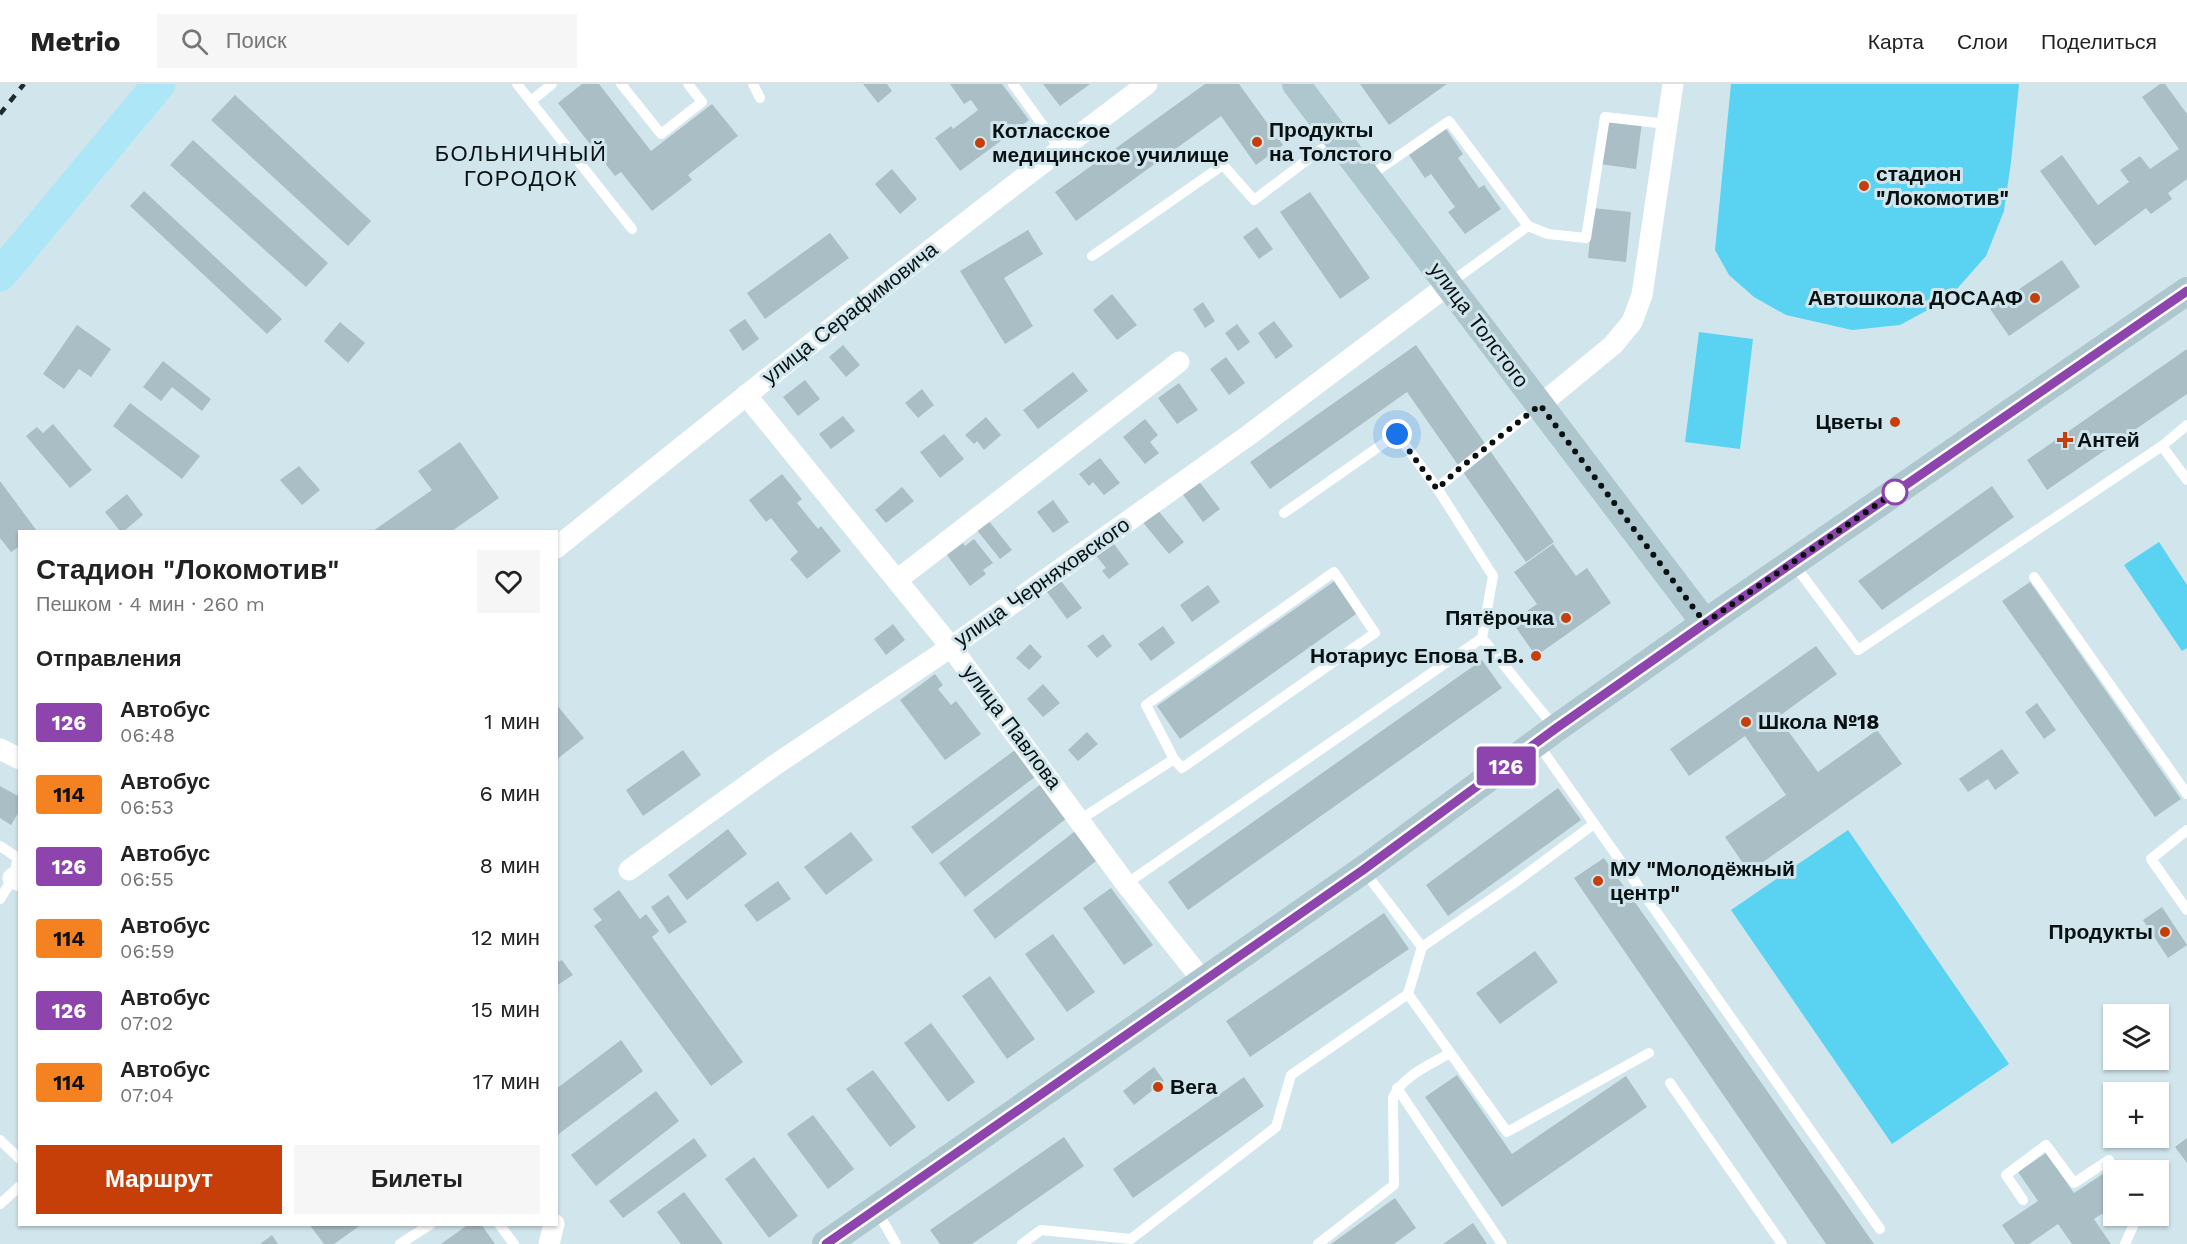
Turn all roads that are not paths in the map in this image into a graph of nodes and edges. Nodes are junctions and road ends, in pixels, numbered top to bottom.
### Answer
1 (159, 84) edge
2 (517, 84) edge
3 (552, 84) edge
4 (621, 84) edge
5 (688, 84) edge
6 (753, 84) edge
7 (1013, 84) edge
8 (1147, 84) edge
9 (1296, 84) edge
10 (1673, 84) edge
11 (760, 98) dead end
12 (531, 101) junction
13 (1667, 124) junction
14 (1336, 138) junction
15 (1060, 149) junction
16 (1368, 177) junction
17 (1527, 226) junction
18 (632, 229) dead end
19 (1092, 256) dead end
20 (0, 275) edge
21 (1448, 285) junction
22 (2187, 291) edge
23 (1179, 362) dead end
24 (746, 395) junction
25 (1540, 405) junction
26 (2187, 425) edge
27 (2162, 446) junction
28 (2187, 480) edge
29 (1437, 489) junction
30 (1284, 513) dead end
31 (558, 546) edge
32 (1793, 562) junction
33 (2034, 578) dead end
34 (897, 580) junction
35 (1705, 623) junction
36 (1482, 638) junction
37 (951, 647) junction
38 (1546, 736) junction
39 (0, 749) edge
40 (18, 758) edge
41 (1174, 759) junction
42 (2187, 794) edge
43 (1081, 819) junction
44 (1594, 824) junction
45 (2187, 830) edge
46 (0, 846) edge
47 (629, 870) dead end
48 (1363, 870) junction
49 (16, 880) edge
50 (1126, 884) junction
51 (0, 900) edge
52 (2187, 910) edge
53 (1422, 947) junction
54 (1203, 981) junction
55 (1408, 994) junction
56 (1450, 1053) junction
57 (1649, 1053) dead end
58 (1670, 1083) dead end
59 (1397, 1088) junction
60 (0, 1140) edge
61 (18, 1157) edge
62 (2103, 1164) edge
63 (18, 1187) edge
64 (2024, 1200) dead end
65 (0, 1204) edge
66 (876, 1209) junction
67 (428, 1226) edge
68 (500, 1226) edge
69 (554, 1226) edge
70 (2133, 1226) edge
71 (1880, 1229) dead end
72 (400, 1244) edge
73 (514, 1244) edge
74 (549, 1244) edge
75 (826, 1244) edge
76 (896, 1244) edge
77 (1022, 1244) edge
78 (1318, 1244) edge
79 (1502, 1244) edge
80 (1782, 1244) edge
81 (2125, 1244) edge

1 - 20 main road
2 - 12 lane
3 - 12 lane
4 - 5 lane
6 - 11 lane
7 - 15 lane
8 - 15 street, улица Серафимовича
9 - 14 street, улица Толстого
10 - 13 street
12 - 18 lane
13 - 17 lane
13 - 25 street
14 - 16 street, улица Толстого
14 - 19 lane
15 - 24 street, улица Серафимовича
16 - 17 lane
16 - 21 street, улица Толстого
17 - 21 lane
21 - 25 street, улица Толстого
21 - 37 street, улица Черняховского
22 - 32 street
23 - 34 street
24 - 31 street, улица Серафимовича
24 - 34 street, улица Павлова
25 - 29 lane
25 - 35 street, улица Толстого
26 - 27 lane
27 - 28 lane
27 - 32 lane
29 - 30 lane
29 - 36 lane
32 - 35 street
33 - 42 lane
34 - 37 street, улица Павлова
35 - 38 street
36 - 38 lane
36 - 50 lane
37 - 43 street, улица Павлова
37 - 47 street, улица Черняховского
38 - 44 lane
38 - 48 street
39 - 40 street
41 - 41 lane
41 - 43 lane
43 - 50 street, улица Павлова
44 - 53 lane
44 - 71 lane
45 - 52 lane
46 - 49 lane
48 - 53 lane
48 - 54 street
49 - 51 lane
50 - 54 street, улица Павлова
53 - 55 lane
54 - 66 street
55 - 56 lane
55 - 77 lane
56 - 57 lane
56 - 59 lane
58 - 80 lane
59 - 78 lane
59 - 79 lane
60 - 61 lane
62 - 64 lane
63 - 65 lane
66 - 75 street
66 - 76 lane
67 - 72 lane
68 - 73 lane
69 - 74 street
70 - 81 lane

